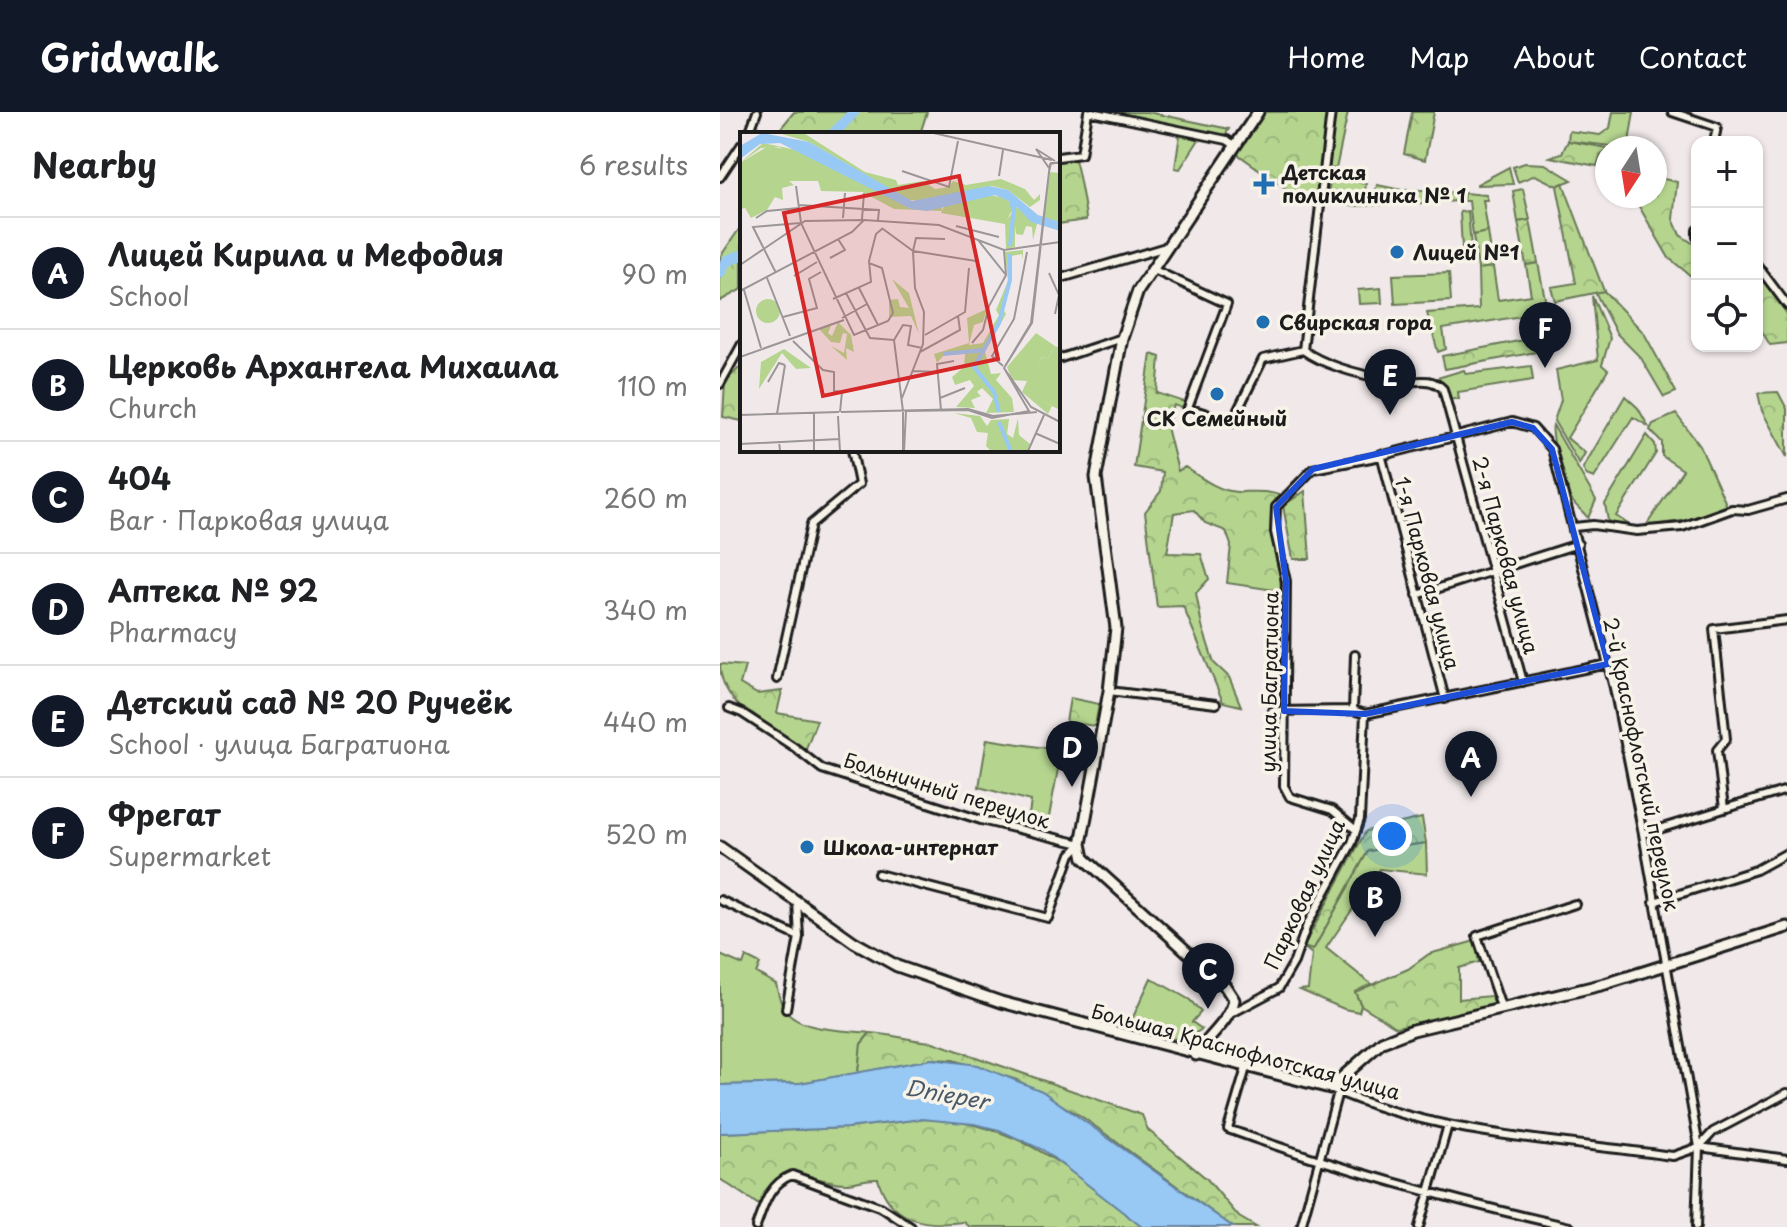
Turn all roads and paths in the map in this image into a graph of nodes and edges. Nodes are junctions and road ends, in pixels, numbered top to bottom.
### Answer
1 (757, 112) edge
2 (1090, 112) edge
3 (1258, 112) edge
4 (1331, 112) edge
5 (1672, 112) edge
6 (750, 132) edge
7 (1715, 136) edge
8 (1236, 146) junction
9 (740, 147) edge
10 (1060, 157) edge
11 (720, 177) edge
12 (1170, 246) junction
13 (1152, 269) junction
14 (1763, 273) edge
15 (1060, 278) edge
16 (1787, 305) edge
17 (1122, 338) junction
18 (740, 348) edge
19 (1303, 350) junction
20 (1060, 358) edge
21 (720, 384) edge
22 (1457, 436) junction
23 (852, 452) edge
24 (1381, 454) junction
25 (1787, 499) edge
26 (1574, 527) junction
27 (1578, 544) junction
28 (1493, 572) junction
29 (1417, 595) junction
30 (1787, 620) edge
31 (1355, 655) dead end
32 (1608, 664) junction
33 (777, 679) dead end
34 (1523, 682) junction
35 (1109, 691) junction
36 (1445, 699) junction
37 (1216, 704) dead end
38 (729, 708) dead end
39 (1353, 710) junction
40 (1272, 711) dead end
41 (1284, 711) junction
42 (1365, 714) junction
43 (1787, 790) edge
44 (1724, 809) junction
45 (1356, 830) junction
46 (1643, 834) junction
47 (1081, 844) junction
48 (720, 847) edge
49 (1787, 853) edge
50 (878, 874) dead end
51 (720, 900) edge
52 (797, 901) junction
53 (1654, 902) junction
54 (1575, 904) dead end
55 (1787, 927) edge
56 (799, 937) junction
57 (1667, 965) junction
58 (786, 1009) dead end
59 (1502, 1010) junction
60 (1232, 1013) junction
61 (1196, 1055) junction
62 (1246, 1068) junction
63 (1334, 1090) junction
64 (1787, 1093) edge
65 (1448, 1125) junction
66 (1699, 1147) junction
67 (1787, 1159) edge
68 (1316, 1161) junction
69 (1428, 1194) junction
70 (756, 1227) edge
71 (911, 1227) edge
72 (1301, 1227) edge
73 (1419, 1227) edge
74 (1570, 1227) edge
75 (1696, 1227) edge

1 - 6 street
2 - 8 street
2 - 10 street
3 - 8 street
4 - 19 street
5 - 7 street
8 - 12 street
9 - 11 street
12 - 13 street
12 - 15 street
13 - 17 street
13 - 19 street
14 - 16 street
17 - 20 street
17 - 35 street
18 - 21 street
19 - 22 street
22 - 24 street, улица Багратиона
22 - 26 street, 2-й Краснофлотский переулок
22 - 28 street, 2-я Парковая улица
23 - 33 street
24 - 29 street, 1-я Парковая улица
24 - 41 street, улица Багратиона
25 - 26 street
26 - 27 street, 2-й Краснофлотский переулок
27 - 28 street
27 - 32 street, 2-й Краснофлотский переулок
28 - 29 street
28 - 34 street, 2-я Парковая улица
29 - 36 street, 1-я Парковая улица
30 - 44 street
31 - 39 street
32 - 34 street
32 - 46 street, 2-й Краснофлотский переулок
34 - 36 street
35 - 37 street
35 - 47 street
36 - 42 street
38 - 47 street, Больничный переулок
39 - 41 street
39 - 42 street
40 - 41 street
41 - 45 street, улица Багратиона
42 - 45 street, Парковая улица
43 - 44 street
44 - 46 street
45 - 60 street, Парковая улица
46 - 53 street, 2-й Краснофлотский переулок
47 - 50 street
47 - 60 street
48 - 52 street, Большая Краснофлотская улица
49 - 53 street
51 - 56 street
52 - 56 street
52 - 61 street, Большая Краснофлотская улица
53 - 57 street, 2-й Краснофлотский переулок
54 - 59 street
55 - 57 street
56 - 58 street
57 - 59 street
57 - 66 street, 2-й Краснофлотский переулок
59 - 63 street
60 - 61 street, Парковая улица
61 - 62 street, Большая Краснофлотская улица
62 - 63 street, Большая Краснофлотская улица
62 - 68 street
63 - 65 street, Большая Краснофлотская улица
63 - 68 street
64 - 66 street, Большая Краснофлотская улица
65 - 66 street, Большая Краснофлотская улица
65 - 69 street
66 - 67 street
66 - 75 street, 2-й Краснофлотский переулок
68 - 69 street
68 - 72 street
69 - 73 street
69 - 74 street
70 - 71 street

